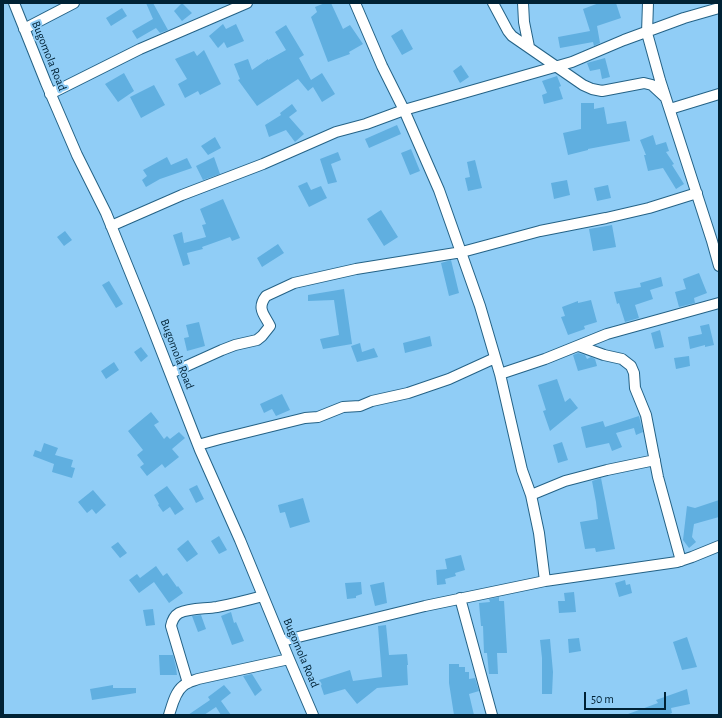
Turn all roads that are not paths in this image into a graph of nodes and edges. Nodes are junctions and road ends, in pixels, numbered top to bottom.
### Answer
1 (14, 3) edge
2 (74, 3) edge
3 (247, 3) edge
4 (355, 3) edge
5 (493, 3) edge
6 (523, 3) edge
7 (648, 3) edge
8 (719, 8) edge
9 (24, 29) junction
10 (647, 32) junction
11 (529, 47) junction
12 (556, 66) junction
13 (50, 94) junction
14 (719, 94) edge
15 (667, 99) junction
16 (670, 109) junction
17 (404, 110) junction
18 (697, 194) junction
19 (112, 226) junction
20 (462, 252) junction
21 (719, 266) edge
22 (719, 303) edge
23 (579, 346) junction
24 (495, 358) junction
25 (170, 373) junction
26 (500, 374) junction
27 (198, 446) junction
28 (655, 460) junction
29 (531, 495) junction
30 (719, 546) edge
31 (681, 561) junction
32 (545, 581) junction
33 (263, 596) junction
34 (460, 598) junction
35 (282, 641) junction
36 (289, 659) junction
37 (188, 683) junction
38 (169, 715) edge
39 (313, 715) edge
40 (492, 715) edge

1 - 9 street, Bugomola Road
2 - 9 street
3 - 13 street
4 - 17 street
5 - 11 street
6 - 11 street
7 - 10 street
8 - 10 street
9 - 13 street, Bugomola Road
10 - 12 street
10 - 15 street
11 - 12 street
12 - 15 street
12 - 17 street
13 - 19 street, Bugomola Road
14 - 16 street
15 - 16 street
16 - 18 street
17 - 19 street
17 - 20 street
18 - 20 street
18 - 21 street
19 - 25 street, Bugomola Road
20 - 24 street
20 - 25 street
22 - 23 street
23 - 26 street
23 - 28 street
24 - 26 street
24 - 27 street
25 - 27 street, Bugomola Road
26 - 29 street
27 - 33 street, Bugomola Road
28 - 29 street
28 - 31 street
29 - 32 street
30 - 31 street
31 - 32 street
32 - 34 street
33 - 35 street, Bugomola Road
33 - 37 street
34 - 35 street
34 - 40 street
35 - 36 street, Bugomola Road
36 - 37 street
36 - 39 street, Bugomola Road
37 - 38 street

